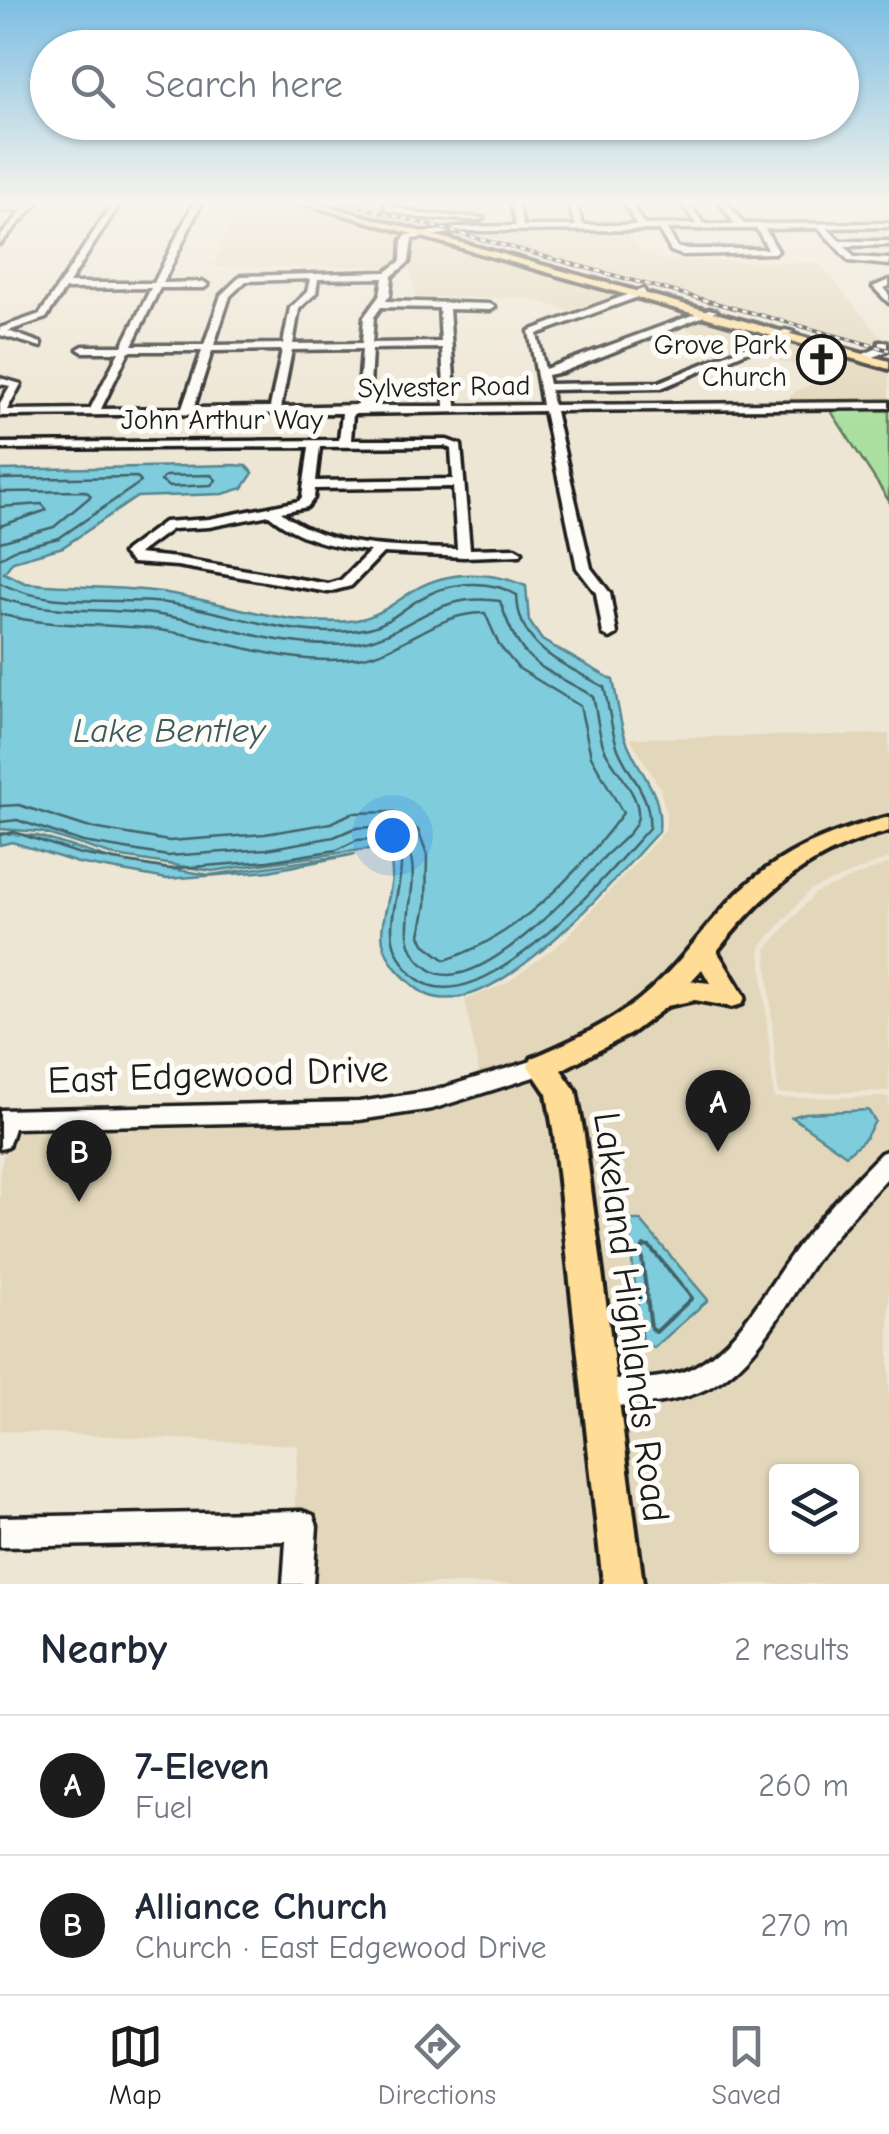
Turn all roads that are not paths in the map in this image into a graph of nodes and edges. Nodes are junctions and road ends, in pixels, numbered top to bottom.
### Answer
1 (71, 274) edge
2 (164, 274) edge
3 (570, 274) edge
4 (578, 274) edge
5 (316, 275) junction
6 (388, 275) joint
7 (884, 284) edge
8 (204, 285) dead end
9 (63, 286) junction
10 (158, 286) junction
11 (639, 293) junction
12 (889, 300) edge
13 (377, 304) junction
14 (444, 307) junction
15 (490, 307) dead end
16 (709, 312) junction
17 (0, 331) edge
18 (785, 333) junction
19 (883, 344) dead end
20 (37, 345) dead end
21 (367, 346) junction
22 (446, 346) junction
23 (288, 347) junction
24 (83, 348) dead end
25 (124, 348) junction
26 (208, 348) junction
27 (867, 356) junction
28 (889, 362) edge
29 (540, 373) junction
30 (0, 381) edge
31 (543, 387) junction
32 (889, 405) edge
33 (548, 408) junction
34 (451, 409) junction
35 (275, 410) junction
36 (355, 410) junction
37 (0, 412) edge
38 (94, 412) junction
39 (187, 412) junction
40 (315, 444) junction
41 (345, 444) junction
42 (0, 446) edge
43 (459, 483) junction
44 (310, 485) junction
45 (272, 511) junction
46 (378, 550) junction
47 (515, 552) dead end
48 (464, 553) junction
49 (610, 634) dead end
50 (889, 824) edge
51 (704, 952) junction
52 (658, 1000) junction
53 (542, 1066) junction
54 (2, 1126) edge
55 (889, 1160) edge
56 (600, 1393) junction
57 (0, 1532) edge
58 (298, 1584) edge
59 (623, 1584) edge

1 - 9 street
2 - 10 street
3 - 11 main road
4 - 11 main road
5 - 6 street
5 - 23 street
5 - 26 street
6 - 13 street
7 - 12 street
8 - 10 street
9 - 10 street
9 - 17 street
10 - 25 street
11 - 16 main road
11 - 29 street
13 - 14 street
13 - 21 street
14 - 15 street
14 - 22 street
16 - 18 main road
16 - 29 street
17 - 20 street
18 - 27 main road
18 - 31 street
19 - 27 street
21 - 22 street
21 - 23 street
21 - 36 street
22 - 34 street
23 - 26 street
23 - 35 street
24 - 25 street
25 - 26 street
25 - 38 street
26 - 39 street
27 - 28 main road
29 - 31 street
30 - 37 street
31 - 33 street
32 - 33 street, Sylvester Road
33 - 34 street, Sylvester Road
33 - 49 street
34 - 36 street, Sylvester Road
35 - 36 street, Sylvester Road
35 - 39 street, Sylvester Road
36 - 41 street
37 - 38 street, Sylvester Road
38 - 39 street, Sylvester Road
40 - 41 street, John Arthur Way
40 - 42 street, John Arthur Way
40 - 44 street
41 - 43 street, John Arthur Way
43 - 44 street
43 - 48 street, John Arthur Way
44 - 45 street
45 - 46 street
45 - 46 street
46 - 48 street
47 - 48 street
50 - 51 main road, East Edgewood Drive
51 - 52 main road, East Edgewood Drive
51 - 52 main road
52 - 53 main road, East Edgewood Drive
53 - 54 street, East Edgewood Drive
53 - 56 main road, Lakeland Highlands Road
55 - 56 street
56 - 59 main road, Lakeland Highlands Road
57 - 58 street

